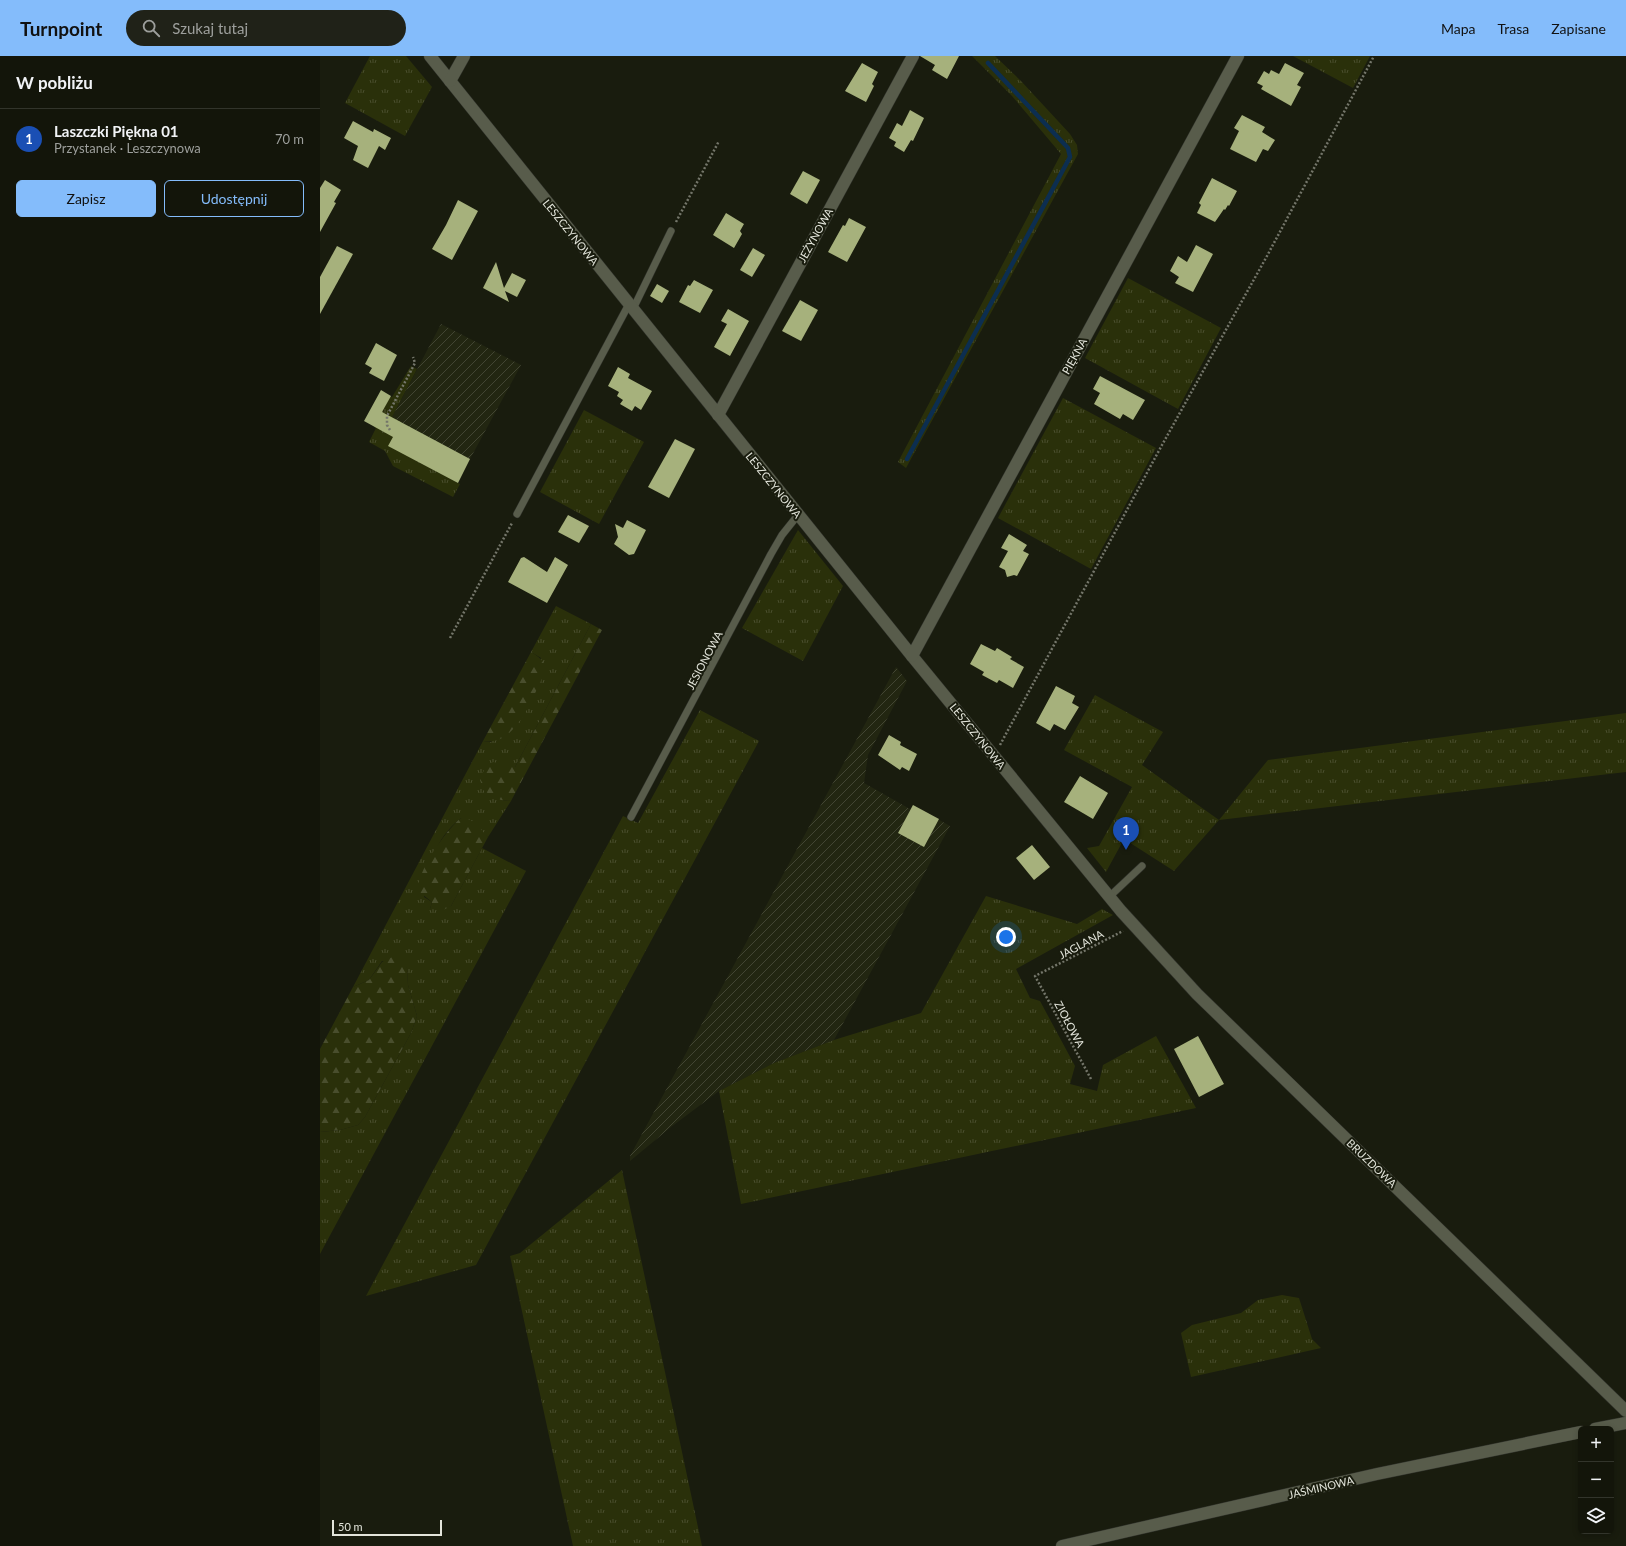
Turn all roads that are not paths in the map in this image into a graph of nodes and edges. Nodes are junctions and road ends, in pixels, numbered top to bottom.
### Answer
1 (430, 56) edge
2 (464, 56) edge
3 (913, 56) edge
4 (1238, 56) edge
5 (450, 81) junction
6 (671, 231) road end
7 (631, 307) junction
8 (718, 415) junction
9 (517, 514) road end
10 (798, 515) junction
11 (912, 656) junction
12 (632, 817) dead end
13 (1142, 866) dead end
14 (1109, 897) junction
15 (1121, 911) joint
16 (1626, 1411) edge
17 (1626, 1423) edge
18 (1610, 1426) edge
19 (1578, 1433) edge
20 (1062, 1546) edge

1 - 5 street, LESZCZYNOWA
2 - 5 street
3 - 8 street, JEŻYNOWA
4 - 11 street, PIĘKNA
5 - 7 street, LESZCZYNOWA
6 - 7 lane
7 - 8 street, LESZCZYNOWA
7 - 9 lane
8 - 10 street, LESZCZYNOWA
10 - 11 street, LESZCZYNOWA
10 - 12 lane, JESIONOWA
11 - 14 street, LESZCZYNOWA
13 - 14 lane
14 - 15 street, LESZCZYNOWA
15 - 16 street, BRUZDOWA
17 - 18 street
19 - 20 street, JAŚMINOWA

